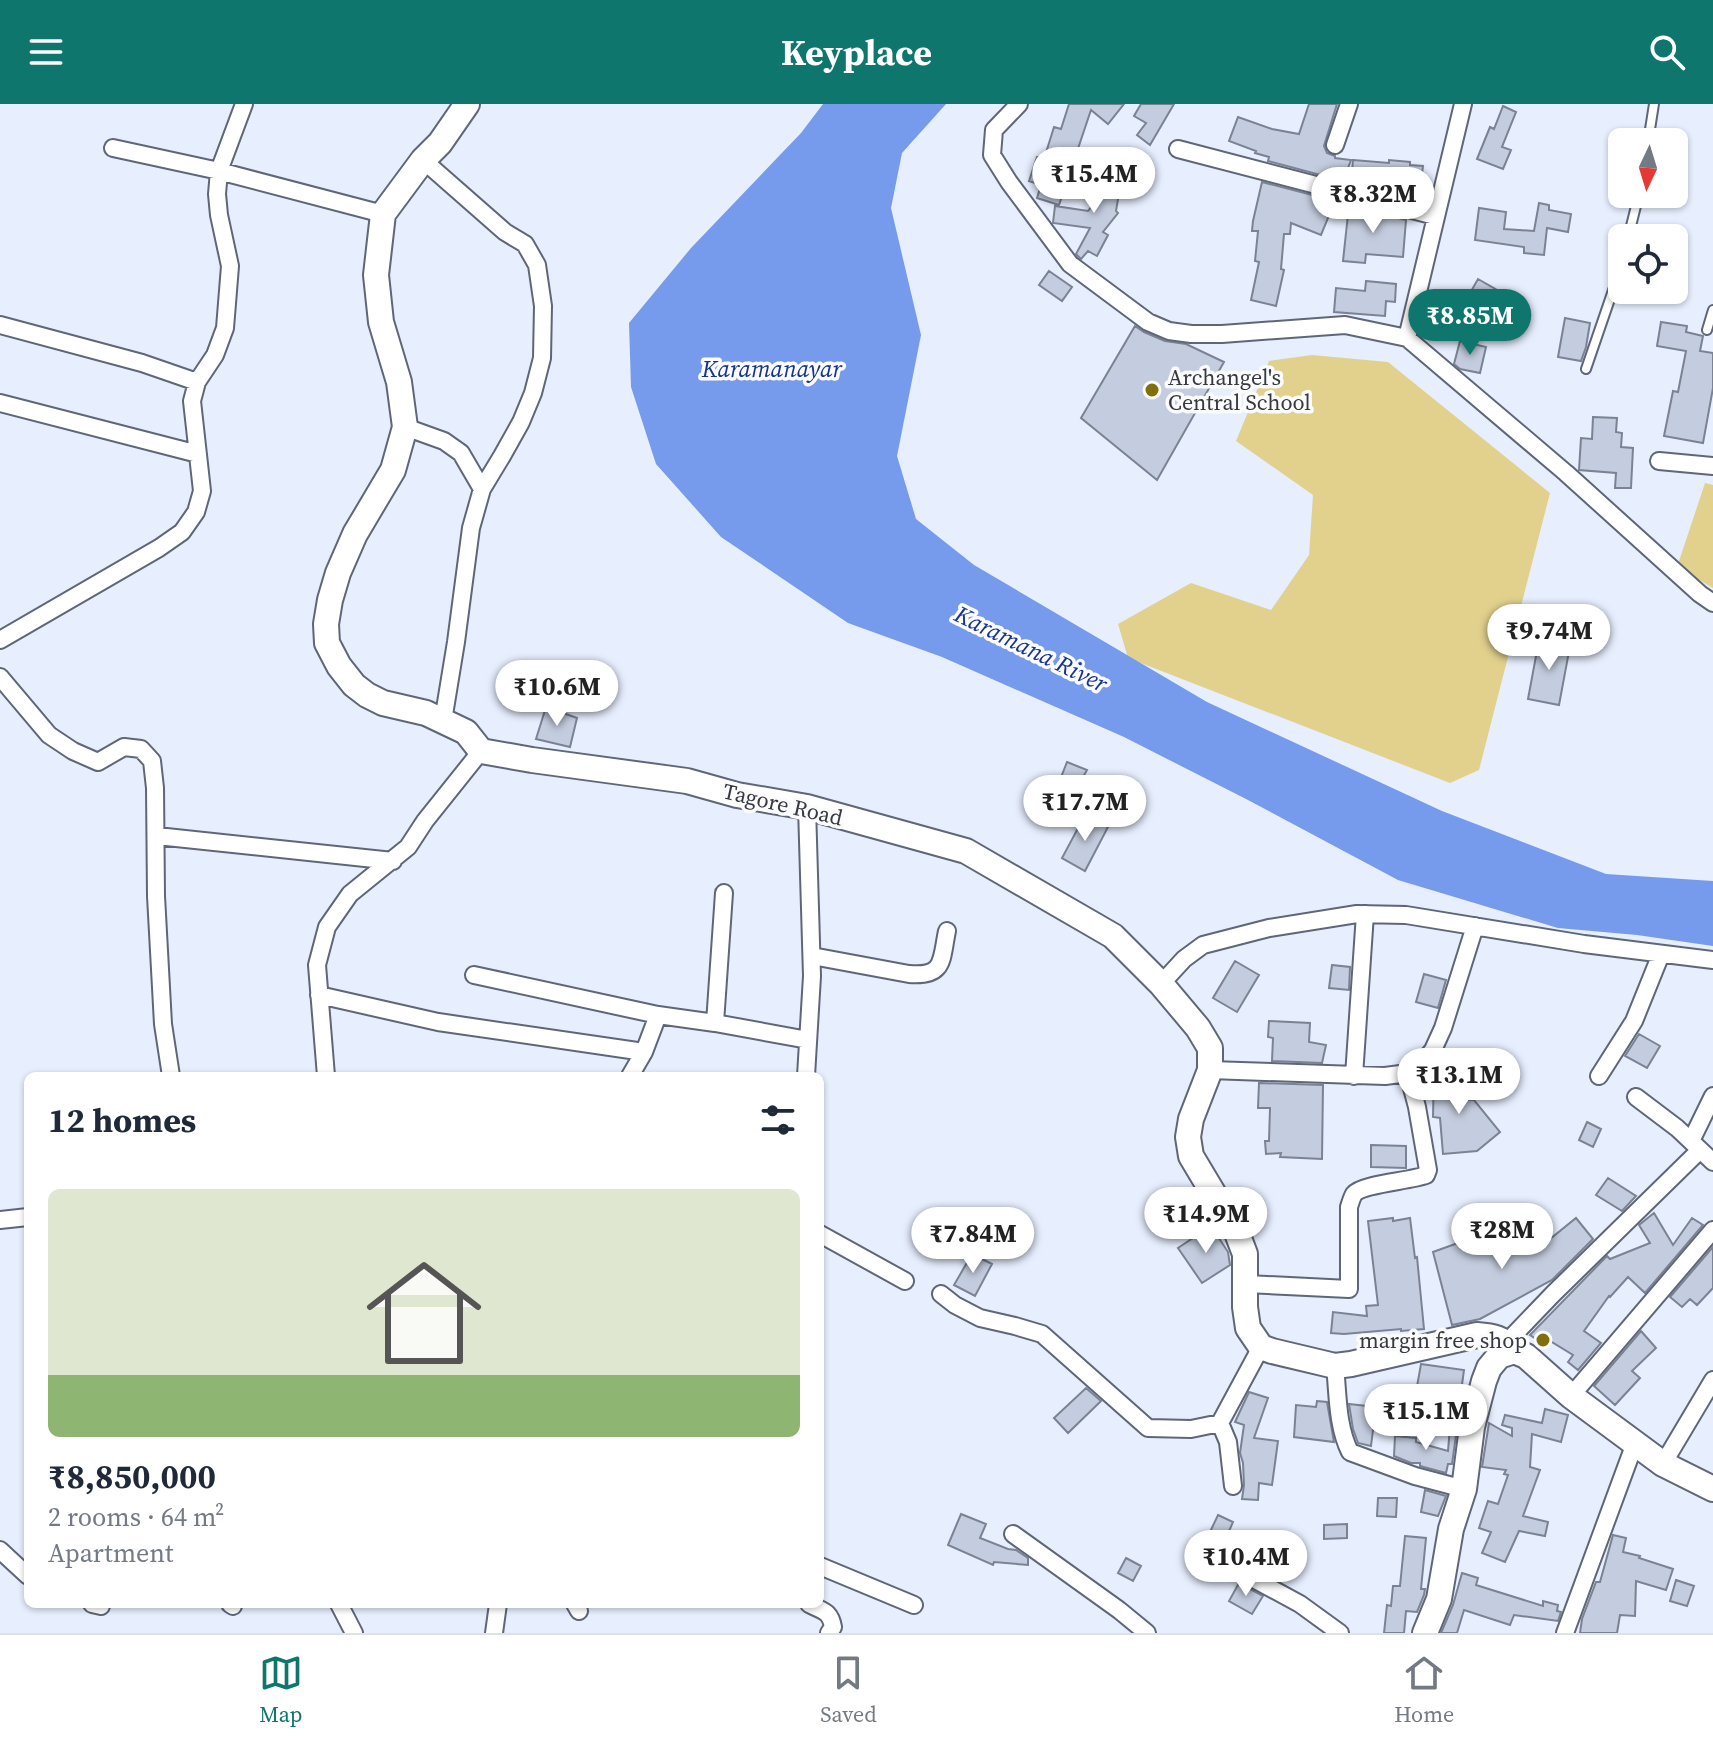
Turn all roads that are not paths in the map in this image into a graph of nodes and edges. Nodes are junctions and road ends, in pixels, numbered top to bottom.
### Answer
1 (244, 104) edge
2 (467, 104) edge
3 (1019, 104) edge
4 (1349, 104) edge
5 (1463, 104) edge
6 (1654, 104) edge
7 (1650, 128) edge
8 (1335, 145) dead end
9 (113, 148) dead end
10 (1178, 149) dead end
11 (423, 160) junction
12 (219, 171) junction
13 (383, 214) junction
14 (1435, 216) junction
15 (1608, 304) edge
16 (1713, 310) edge
17 (0, 325) edge
18 (1707, 330) dead end
19 (1407, 338) junction
20 (1586, 369) dead end
21 (197, 382) junction
22 (0, 403) edge
23 (405, 427) junction
24 (198, 454) junction
25 (1659, 461) dead end
26 (1713, 466) edge
27 (482, 489) junction
28 (1713, 603) edge
29 (0, 640) edge
30 (0, 677) edge
31 (443, 721) junction
32 (481, 751) junction
33 (807, 807) junction
34 (157, 836) junction
35 (393, 861) junction
36 (724, 893) dead end
37 (1365, 914) junction
38 (1475, 926) junction
39 (947, 931) dead end
40 (1661, 954) junction
41 (812, 956) junction
42 (1713, 960) edge
43 (474, 975) dead end
44 (1161, 984) junction
45 (319, 995) junction
46 (658, 1015) junction
47 (715, 1023) junction
48 (808, 1040) junction
49 (644, 1052) junction
50 (1210, 1070) junction
51 (170, 1072) edge
52 (326, 1072) edge
53 (632, 1072) edge
54 (806, 1072) edge
55 (1408, 1073) junction
56 (1354, 1076) junction
57 (1599, 1076) dead end
58 (1713, 1096) edge
59 (1636, 1097) dead end
60 (1696, 1146) junction
61 (1713, 1162) edge
62 (24, 1217) edge
63 (0, 1220) edge
64 (1713, 1230) edge
65 (824, 1236) edge
66 (905, 1281) dead end
67 (1247, 1284) junction
68 (941, 1294) dead end
69 (1510, 1346) junction
70 (1261, 1347) junction
71 (1335, 1366) junction
72 (1713, 1380) edge
73 (1571, 1396) junction
74 (1220, 1423) junction
75 (1635, 1443) junction
76 (1663, 1464) junction
77 (1233, 1486) dead end
78 (1464, 1489) junction
79 (1713, 1489) edge
80 (1013, 1534) dead end
81 (0, 1550) edge
82 (1217, 1559) dead end
83 (824, 1568) edge
84 (24, 1570) edge
85 (914, 1605) dead end
86 (341, 1608) edge
87 (497, 1608) edge
88 (818, 1608) edge
89 (354, 1633) edge
90 (494, 1633) edge
91 (829, 1633) edge
92 (1147, 1633) edge
93 (1340, 1633) edge
94 (1425, 1633) edge
95 (1565, 1633) edge

1 - 12 street
2 - 11 street
3 - 19 street
4 - 8 street
5 - 14 street
6 - 7 lane
9 - 12 street
10 - 14 street
11 - 13 street
11 - 27 street
12 - 13 street
12 - 21 street
13 - 23 street
14 - 19 street
15 - 20 lane
16 - 18 lane
17 - 21 street
19 - 28 street
21 - 24 street
22 - 24 street
23 - 27 street
23 - 31 street
24 - 29 street
25 - 26 street
27 - 31 street
30 - 34 street
31 - 32 street
32 - 33 street, Tagore Road
32 - 35 street
33 - 41 street
33 - 44 street, Tagore Road
34 - 35 street
34 - 51 street
35 - 45 street
36 - 47 street
37 - 38 street
37 - 44 street
37 - 56 street
38 - 40 street
38 - 55 street
39 - 41 street
40 - 42 street
40 - 57 street
41 - 48 street
43 - 46 street
44 - 50 street, Tagore Road
45 - 49 street
45 - 52 street
46 - 47 street
46 - 49 street
47 - 48 street
48 - 54 street
49 - 53 street
50 - 56 street
50 - 67 street
55 - 56 street
55 - 67 street
58 - 60 street
59 - 60 street
60 - 61 street
60 - 69 street
62 - 63 street
64 - 73 street
65 - 66 street
67 - 70 street
68 - 74 street
69 - 71 street
69 - 73 street
69 - 78 street
70 - 71 street
70 - 74 street
71 - 78 street
72 - 76 street
73 - 75 street
74 - 77 street
75 - 76 street
75 - 95 street
76 - 79 street
78 - 94 street
80 - 92 street
81 - 84 street
82 - 93 street
83 - 85 street
86 - 89 street
87 - 90 street
88 - 91 street

